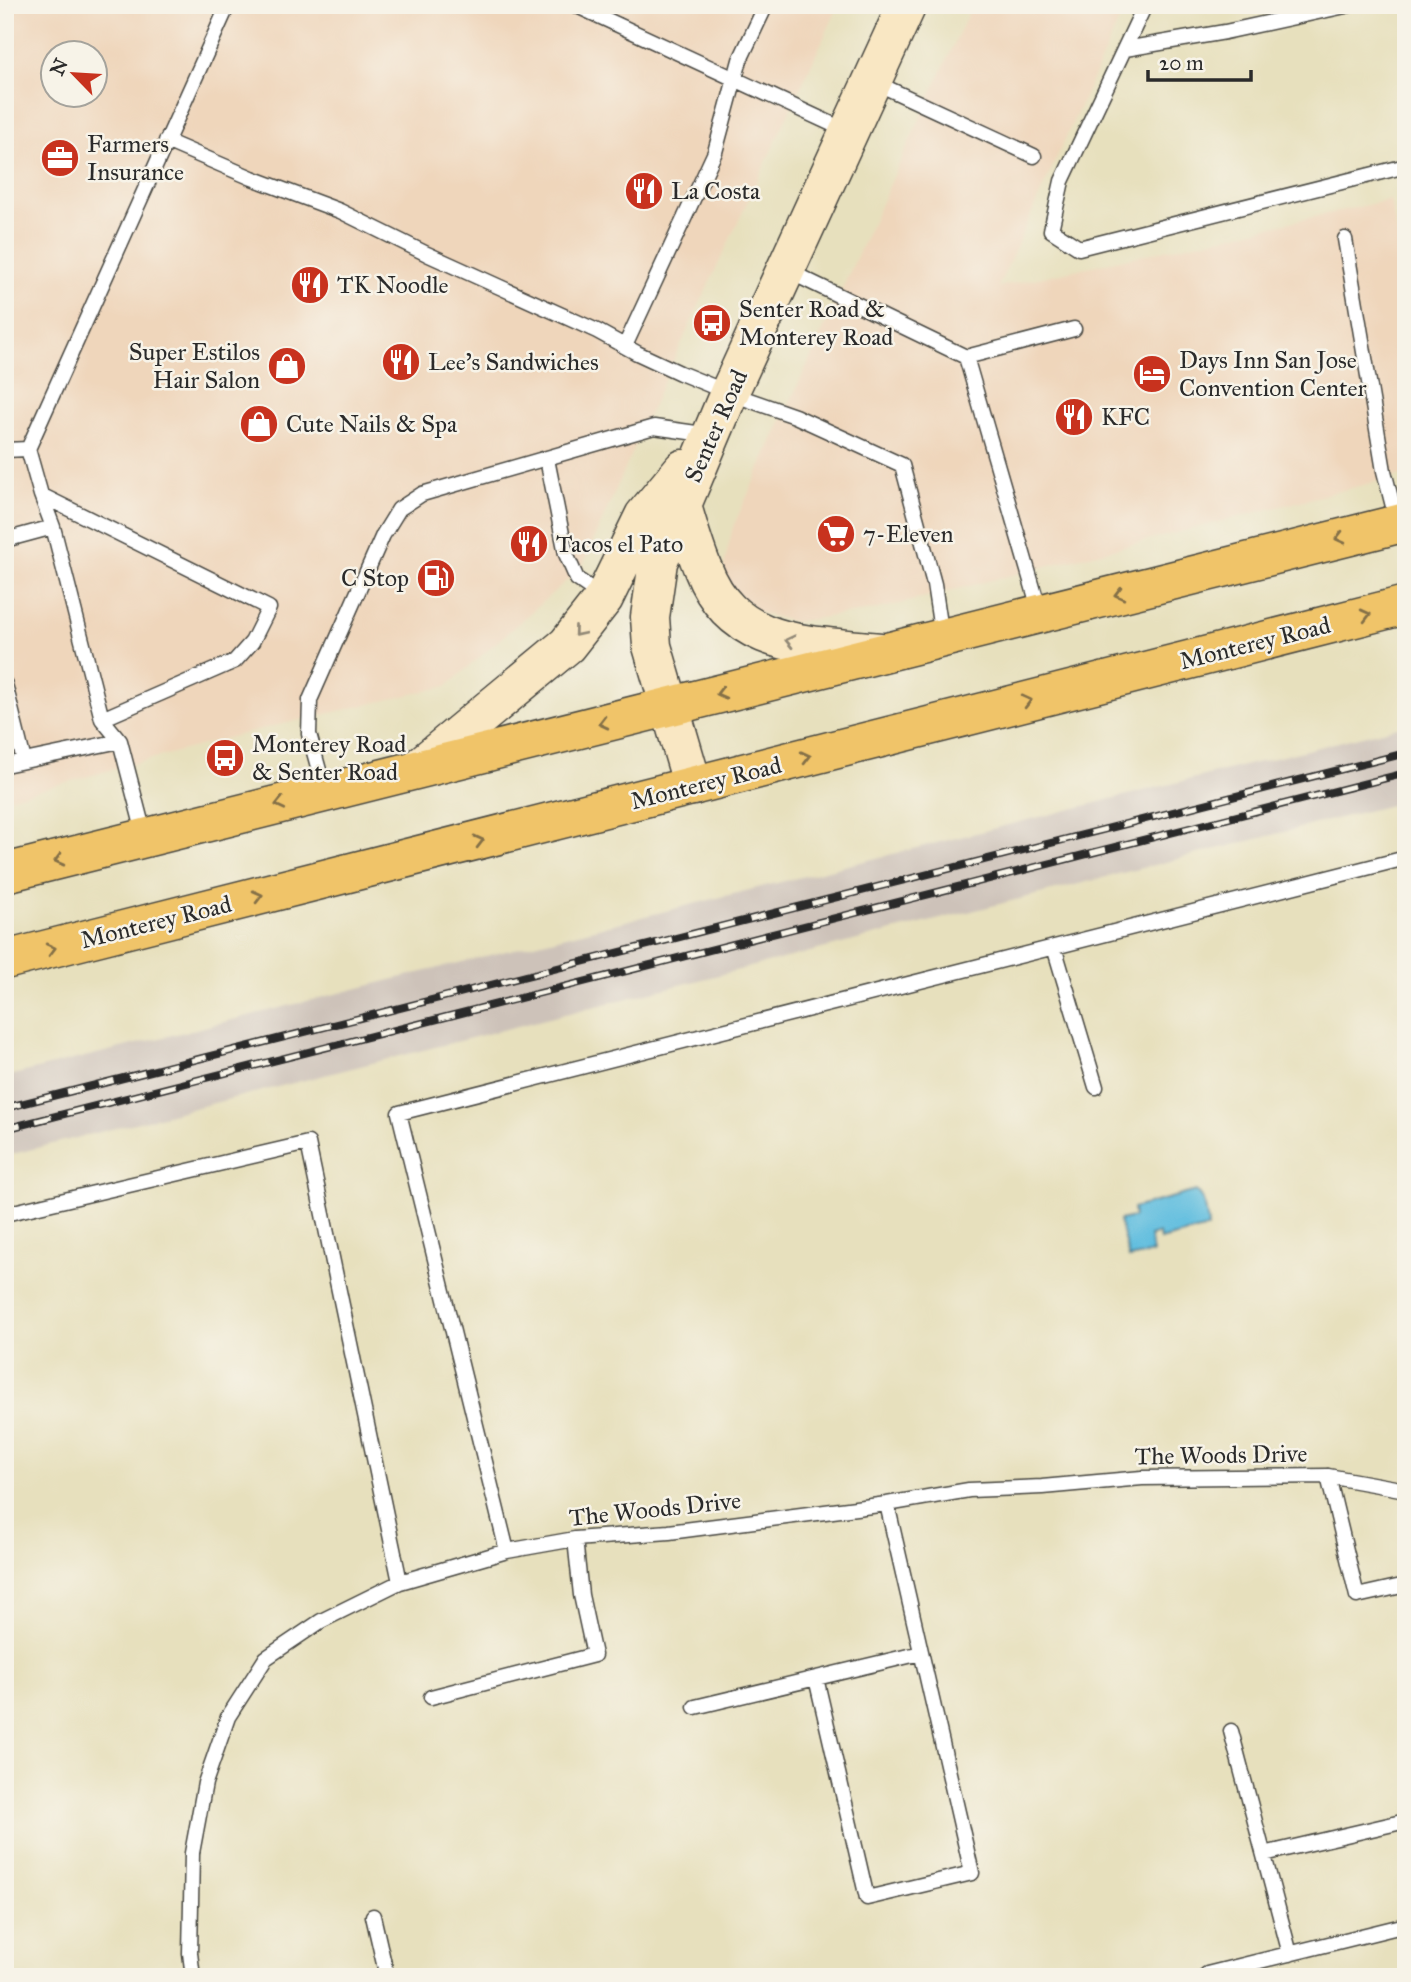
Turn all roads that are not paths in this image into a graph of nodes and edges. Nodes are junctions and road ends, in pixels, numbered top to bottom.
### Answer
1 (229, 5) edge
2 (575, 5) edge
3 (766, 5) edge
4 (907, 5) edge
5 (1145, 5) edge
6 (1350, 5) edge
7 (1125, 49) junction
8 (735, 80) junction
9 (873, 82) junction
10 (850, 133) junction
11 (166, 141) junction
12 (1034, 156) dead end
13 (1406, 166) edge
14 (1345, 239) dead end
15 (786, 270) junction
16 (1073, 329) dead end
17 (625, 346) junction
18 (966, 357) junction
19 (729, 394) junction
20 (711, 435) junction
21 (29, 449) junction
22 (5, 450) edge
23 (547, 459) junction
24 (41, 495) junction
25 (681, 503) junction
26 (1401, 523) edge
27 (53, 527) junction
28 (5, 540) edge
29 (604, 598) junction
30 (1406, 605) edge
31 (1041, 614) junction
32 (942, 639) junction
33 (882, 653) junction
34 (5, 684) edge
35 (670, 706) junction
36 (102, 719) junction
37 (120, 741) junction
38 (24, 761) junction
39 (5, 765) edge
40 (417, 769) junction
41 (693, 786) junction
42 (326, 793) junction
43 (145, 838) junction
44 (1406, 858) edge
45 (5, 873) edge
46 (1054, 947) junction
47 (5, 960) edge
48 (1096, 1087) dead end
49 (5, 1214) edge
50 (1328, 1476) junction
51 (1406, 1490) edge
52 (887, 1504) junction
53 (575, 1539) junction
54 (507, 1551) junction
55 (400, 1582) junction
56 (1406, 1586) edge
57 (921, 1653) junction
58 (816, 1678) junction
59 (430, 1697) dead end
60 (695, 1707) dead end
61 (1231, 1731) dead end
62 (1406, 1821) edge
63 (1264, 1854) junction
64 (373, 1916) dead end
65 (1406, 1925) edge
66 (1290, 1954) junction
67 (1207, 1974) dead end
68 (193, 1977) edge
69 (387, 1977) edge

1 - 11 lane
2 - 8 lane
3 - 8 lane
4 - 9 main road, Senter Road
5 - 7 lane
6 - 7 lane
7 - 13 lane
8 - 10 lane
8 - 17 lane
9 - 10 main road, Senter Road
9 - 12 lane
10 - 15 main road, Senter Road
11 - 17 lane
11 - 21 lane
14 - 26 lane
15 - 18 lane
15 - 19 main road, Senter Road
16 - 18 lane
17 - 19 lane
18 - 31 lane
19 - 20 main road, Senter Road
19 - 32 lane
20 - 23 lane
20 - 25 main road, Senter Road
20 - 29 main road
21 - 22 lane
21 - 24 lane
23 - 29 lane
23 - 42 lane
24 - 27 lane
24 - 36 lane
33 -> 25 main road
25 - 35 main road, Senter Road
26 -> 31 main road
27 - 28 lane
27 - 36 lane
29 -> 40 main road
41 -> 30 main road, Monterey Road
31 - 32 main road
32 - 33 main road
33 -> 35 main road
34 - 38 lane
35 -> 40 main road
35 - 41 main road, Senter Road
36 - 37 lane
37 - 38 lane
37 - 43 lane
38 - 39 lane
40 - 42 main road
47 -> 41 main road, Monterey Road
42 -> 43 main road
43 -> 45 main road
44 - 46 lane
46 - 48 lane
46 - 54 lane
49 - 55 lane
50 - 51 lane, The Woods Drive
50 - 52 lane, The Woods Drive
50 - 56 lane
52 - 53 lane, The Woods Drive
52 - 57 lane
53 - 54 lane, The Woods Drive
53 - 59 lane
54 - 55 lane, The Woods Drive
55 - 68 lane, The Woods Drive
57 - 58 lane
57 - 58 lane
58 - 60 lane
61 - 63 lane
62 - 63 lane
63 - 66 lane
64 - 69 lane
65 - 66 lane
66 - 67 lane

